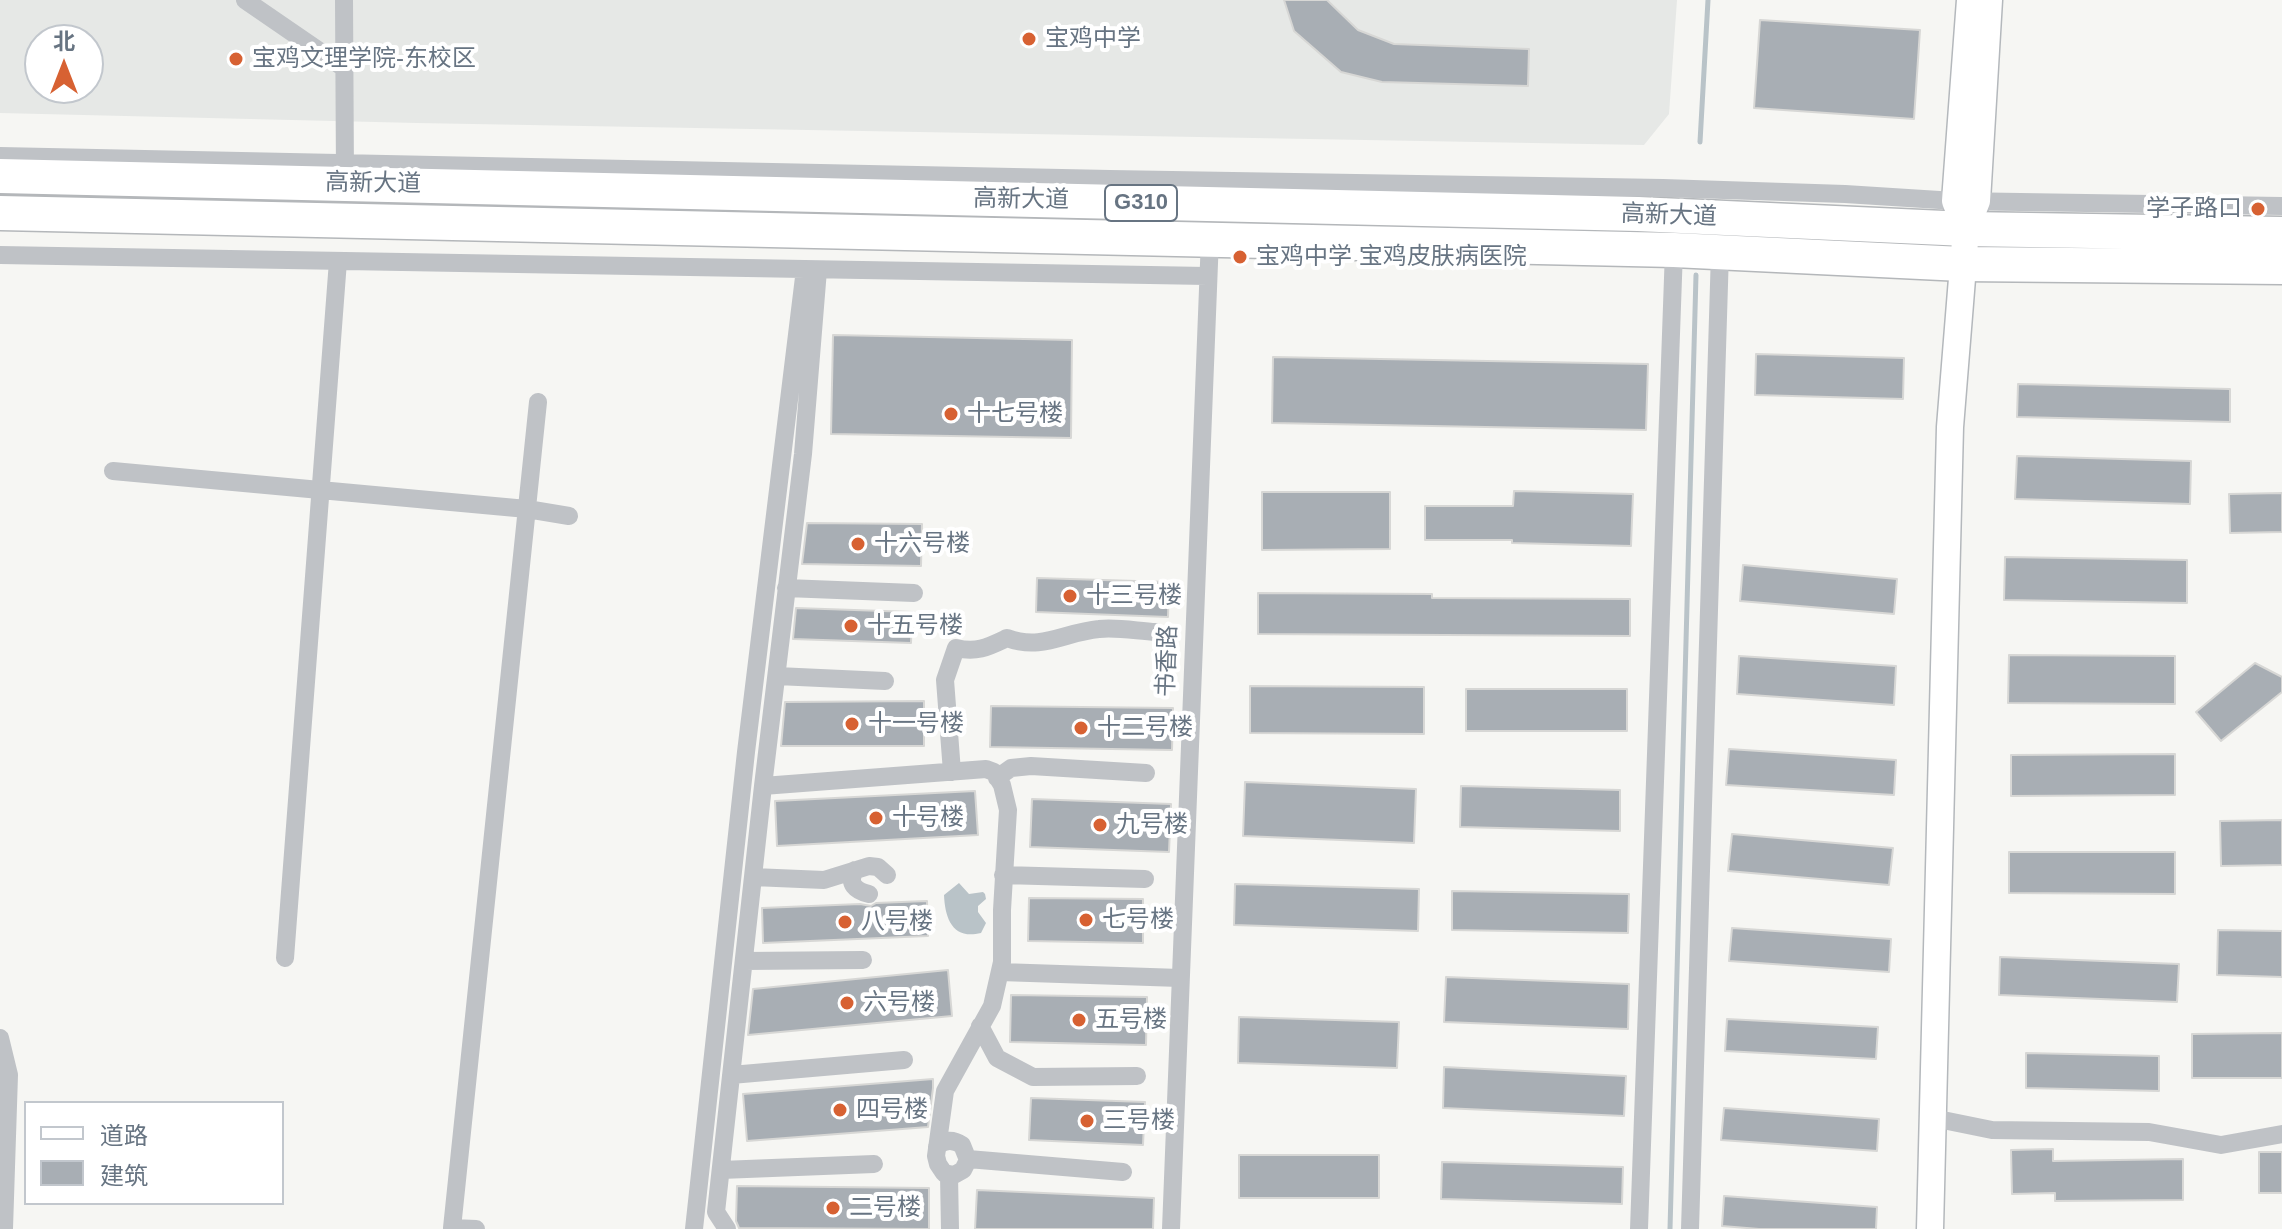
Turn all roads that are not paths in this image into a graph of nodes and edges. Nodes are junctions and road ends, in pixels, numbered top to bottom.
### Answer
1 (245, 0) edge
2 (344, 0) edge
3 (1970, 0) edge
4 (1989, 0) edge
5 (344, 68) junction
6 (0, 156) edge
7 (345, 174) junction
8 (0, 176) edge
9 (2282, 206) edge
10 (1966, 210) junction
11 (0, 213) edge
12 (2282, 234) edge
13 (1210, 238) junction
14 (1674, 250) junction
15 (1720, 252) junction
16 (0, 255) edge
17 (338, 261) junction
18 (1962, 264) junction
19 (2282, 267) edge
20 (812, 270) junction
21 (1207, 276) junction
22 (538, 402) dead end
23 (113, 471) dead end
24 (320, 490) junction
25 (527, 509) junction
26 (569, 516) dead end
27 (786, 588) junction
28 (914, 593) dead end
29 (1156, 632) dead end
30 (777, 676) junction
31 (885, 681) dead end
32 (952, 772) junction
33 (1146, 773) dead end
34 (997, 778) junction
35 (763, 786) junction
36 (855, 870) junction
37 (887, 875) dead end
38 (1003, 875) junction
39 (753, 877) junction
40 (1145, 879) dead end
41 (869, 894) dead end
42 (285, 958) dead end
43 (863, 960) dead end
44 (744, 961) junction
45 (1000, 972) junction
46 (1180, 978) junction
47 (980, 1026) junction
48 (0, 1038) edge
49 (904, 1060) dead end
50 (731, 1075) junction
51 (1137, 1076) dead end
52 (1933, 1118) junction
53 (2282, 1134) edge
54 (937, 1147) junction
55 (968, 1159) junction
56 (874, 1164) dead end
57 (721, 1170) junction
58 (1123, 1172) dead end
59 (949, 1175) junction
60 (4, 1229) edge
61 (476, 1229) edge
62 (694, 1229) edge
63 (727, 1229) edge
64 (950, 1229) edge
65 (1171, 1229) edge
66 (1639, 1229) edge
67 (1690, 1229) edge
68 (1930, 1229) edge

1 - 5 street
2 - 5 street
3 - 10 main road
4 - 10 main road
5 - 7 street
6 - 7 street
7 - 8 highway, 高新大道 / G310
7 - 10 highway, 高新大道 / G310
9 - 10 street
10 - 12 highway, 高新大道 / G310
10 - 18 main road
11 - 13 highway, 高新大道 / G310
13 - 14 highway, 高新大道 / G310
13 - 21 street, 书香路
14 - 15 highway, 高新大道 / G310
14 - 66 street
15 - 18 highway, 高新大道 / G310
15 - 67 street
16 - 17 street
17 - 20 street
17 - 24 street
18 - 19 highway, 高新大道 / G310
18 - 52 main road
20 - 21 street
20 - 27 street
20 - 62 street
21 - 46 street, 书香路
22 - 25 street
23 - 24 street
24 - 25 street
24 - 42 street
25 - 26 street
25 - 61 street
27 - 28 street
27 - 30 street
29 - 32 street
30 - 31 street
30 - 35 street
32 - 34 street
32 - 35 street
33 - 34 street
34 - 38 street
35 - 39 street
36 - 37 street
36 - 39 street
36 - 41 street
38 - 40 street
38 - 45 street
39 - 44 street
43 - 44 street
44 - 50 street
45 - 46 street
45 - 47 street
46 - 65 street, 书香路
47 - 51 street
47 - 54 street
48 - 60 street
49 - 50 street
50 - 57 street
52 - 53 street
52 - 68 main road
54 - 55 street
54 - 59 street
55 - 58 street
55 - 59 street
56 - 57 street
57 - 63 street
59 - 64 street

